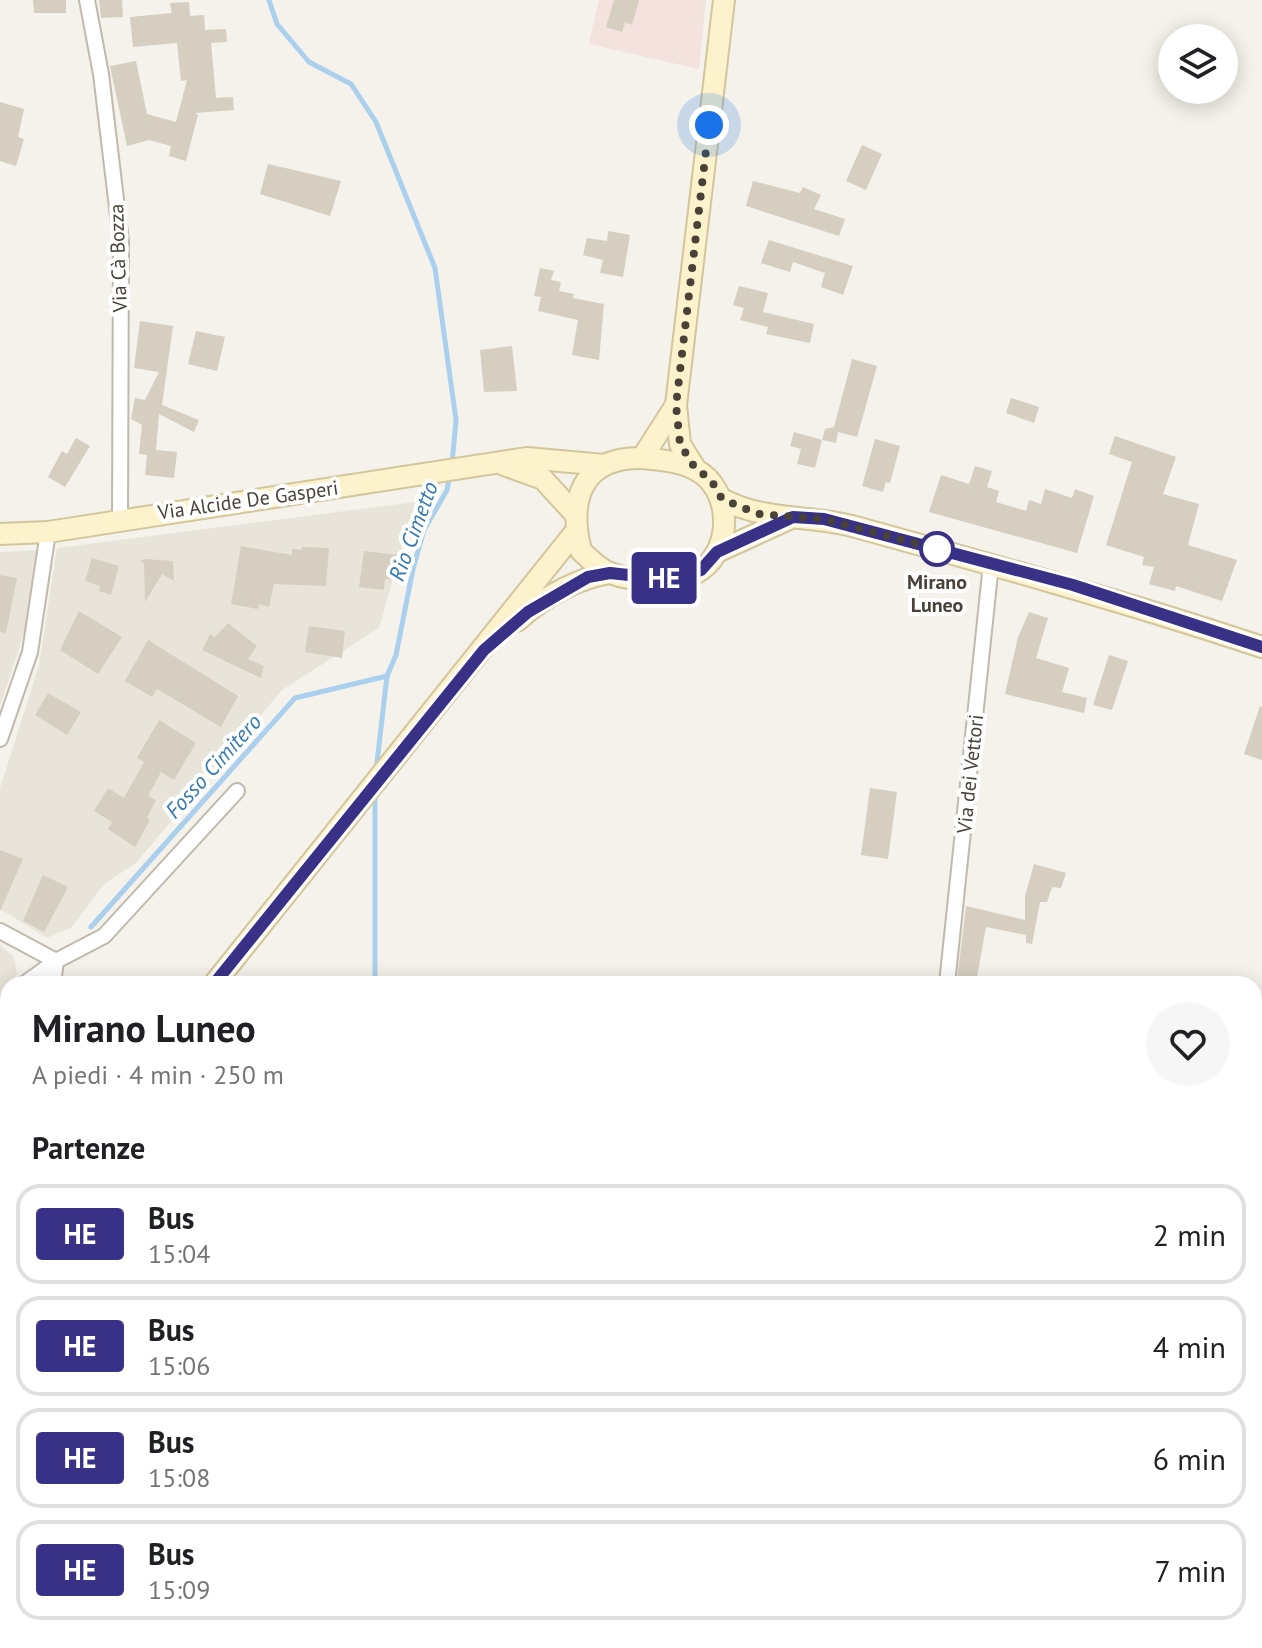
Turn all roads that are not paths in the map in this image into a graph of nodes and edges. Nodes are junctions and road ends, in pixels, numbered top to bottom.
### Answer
1 (87, 0) edge
2 (724, 0) edge
3 (676, 405) junction
4 (642, 458) junction
5 (496, 463) junction
6 (604, 465) junction
7 (695, 468) junction
8 (722, 499) junction
9 (793, 517) junction
10 (120, 519) junction
11 (575, 522) junction
12 (48, 532) junction
13 (0, 534) edge
14 (717, 552) junction
15 (991, 564) junction
16 (610, 573) junction
17 (1262, 647) edge
18 (484, 650) junction
19 (0, 739) edge
20 (237, 791) dead end
21 (0, 931) edge
22 (56, 961) junction
23 (35, 976) edge
24 (54, 976) edge
25 (220, 976) edge
26 (948, 976) edge

1 - 10 street, Via Cà Bozza
2 - 3 main road
3 - 4 main road
3 - 7 main road
4 - 6 main road
4 - 7 main road
5 - 6 main road, Via Alcide De Gasperi
5 - 10 main road, Via Alcide De Gasperi
5 - 11 main road
6 - 11 main road
7 - 8 main road
8 - 9 main road
8 - 14 main road
9 - 14 main road
9 - 15 main road
10 - 12 main road, Via Alcide De Gasperi
11 - 16 main road
11 - 18 main road
12 - 13 main road, Via Alcide De Gasperi
12 - 19 street
14 - 16 main road
15 - 17 main road
15 - 26 street, Via dei Vettori
16 - 18 main road
18 - 25 main road
20 - 22 street
21 - 22 street
22 - 23 street
22 - 24 street

